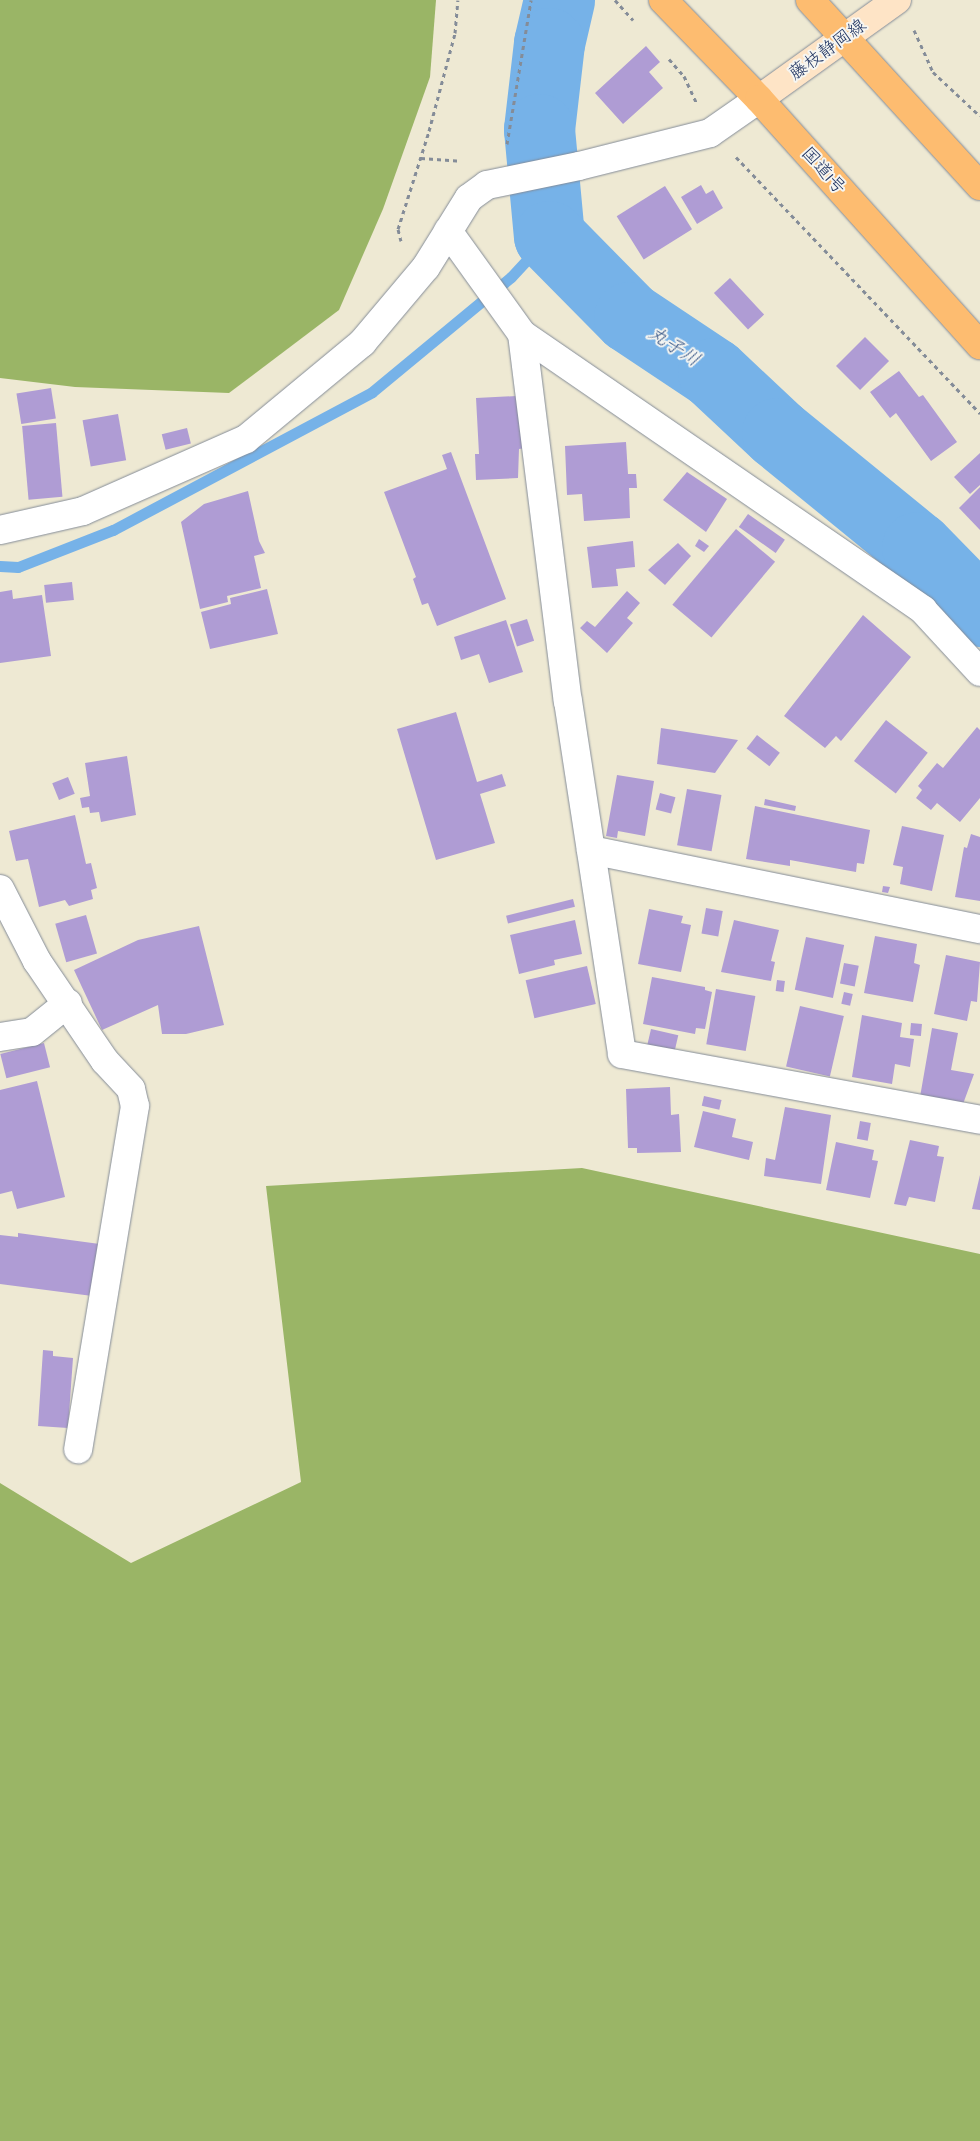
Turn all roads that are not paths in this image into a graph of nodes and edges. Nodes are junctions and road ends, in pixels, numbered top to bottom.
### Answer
1 (663, 0) edge
2 (810, 0) edge
3 (894, 2) edge
4 (846, 38) junction
5 (759, 99) junction
6 (980, 186) edge
7 (448, 231) junction
8 (522, 334) junction
9 (980, 345) edge
10 (0, 530) edge
11 (980, 672) edge
12 (590, 850) junction
13 (0, 889) edge
14 (980, 929) edge
15 (68, 1003) junction
16 (0, 1037) edge
17 (980, 1120) edge
18 (78, 1449) dead end

1 - 5 highway, 国道1号
2 - 4 highway
3 - 4 main road, 藤枝静岡線
4 - 5 main road, 藤枝静岡線
4 - 6 highway
5 - 7 street
5 - 9 highway, 国道1号
7 - 8 street
7 - 10 street
8 - 11 street
8 - 12 street
12 - 14 street
12 - 17 street
13 - 15 street
15 - 16 street
15 - 18 street

